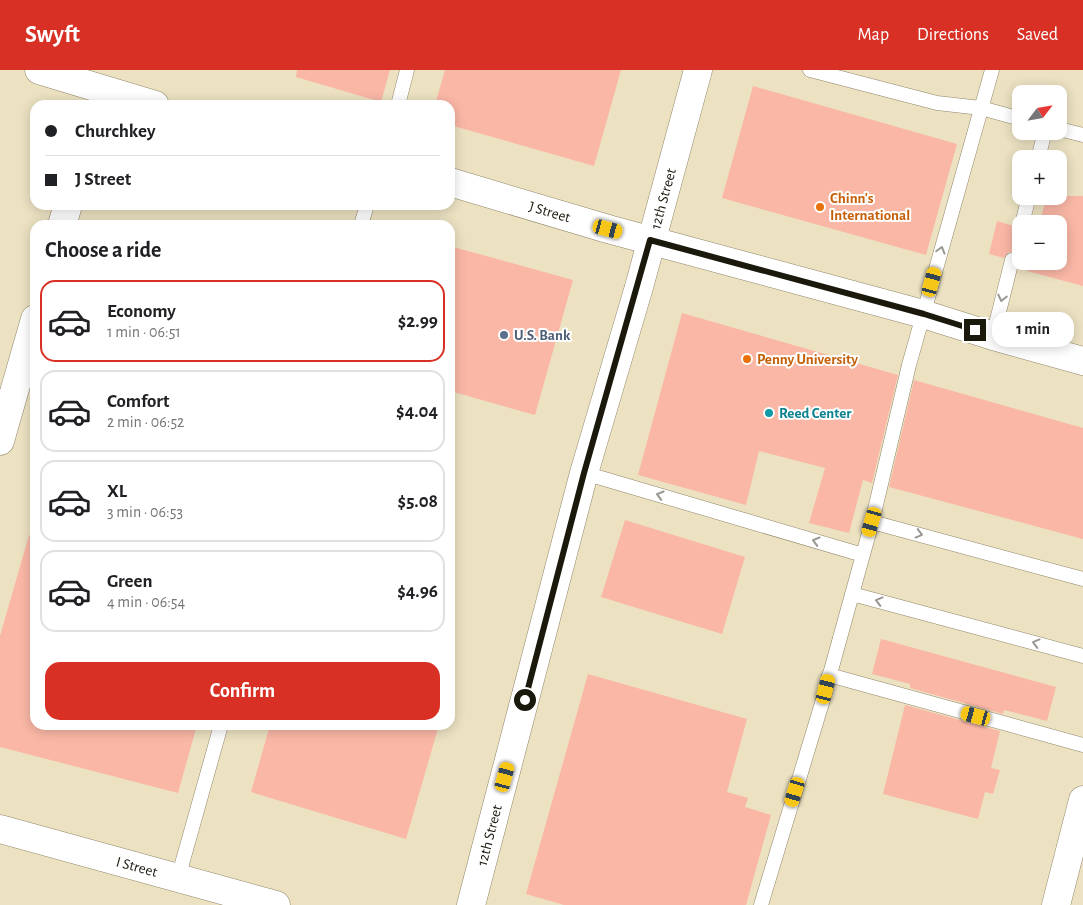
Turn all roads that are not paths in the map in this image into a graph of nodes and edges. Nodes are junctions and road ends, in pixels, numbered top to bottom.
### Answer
1 (39, 70) edge
2 (408, 70) edge
3 (698, 70) edge
4 (810, 70) edge
5 (992, 70) edge
6 (101, 88) edge
7 (139, 100) edge
8 (399, 100) edge
9 (981, 108) junction
10 (1012, 116) edge
11 (1068, 131) edge
12 (1083, 135) edge
13 (455, 183) edge
14 (650, 240) junction
15 (1012, 260) dead end
16 (924, 314) junction
17 (30, 336) edge
18 (993, 336) junction
19 (1083, 361) edge
20 (0, 441) edge
21 (584, 473) junction
22 (872, 522) junction
23 (862, 554) junction
24 (1083, 579) edge
25 (852, 594) junction
26 (1083, 656) edge
27 (829, 675) junction
28 (220, 730) edge
29 (1083, 745) edge
30 (1083, 800) edge
31 (0, 829) edge
32 (178, 878) junction
33 (276, 905) edge
34 (471, 905) edge
35 (761, 905) edge
36 (1056, 905) edge

1 - 6 street
2 - 8 lane
3 - 14 street, 12th Street
4 - 9 lane
5 - 9 lane
6 - 7 street
9 - 10 lane
16 -> 9 lane
11 - 12 lane
13 - 14 street, J Street
14 - 16 street, J Street
14 - 21 street, 12th Street
15 -> 18 lane
16 - 18 street, J Street
16 - 22 lane
17 - 20 street
18 - 19 street, J Street
23 -> 21 lane
21 - 34 street, 12th Street
22 - 23 lane
22 -> 24 lane
23 - 25 lane
26 -> 25 lane
25 - 27 lane
27 - 29 lane
27 - 35 lane
28 - 32 lane
30 - 36 street
31 - 32 street, I Street
32 - 33 street, I Street

